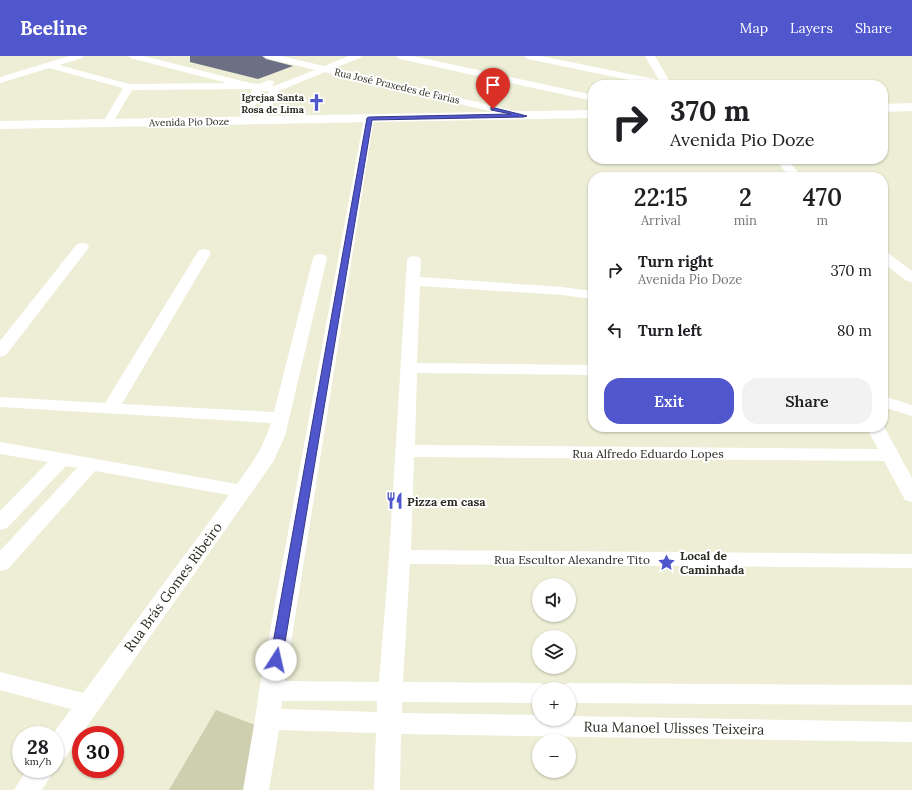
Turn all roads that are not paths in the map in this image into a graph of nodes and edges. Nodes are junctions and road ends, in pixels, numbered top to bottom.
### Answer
1 (79, 56) edge
2 (133, 56) edge
3 (269, 56) edge
4 (339, 56) edge
5 (357, 56) edge
6 (400, 56) edge
7 (528, 56) edge
8 (650, 56) edge
9 (49, 61) edge
10 (312, 66) junction
11 (324, 69) junction
12 (0, 80) edge
13 (643, 80) edge
14 (664, 80) edge
15 (254, 86) junction
16 (129, 87) junction
17 (275, 89) junction
18 (588, 97) edge
19 (912, 107) edge
20 (888, 108) edge
21 (588, 114) edge
22 (524, 116) junction
23 (369, 118) junction
24 (244, 121) junction
25 (261, 121) junction
26 (107, 124) junction
27 (0, 125) edge
28 (785, 164) edge
29 (792, 172) edge
30 (82, 247) dead end
31 (204, 253) dead end
32 (320, 258) dead end
33 (414, 260) dead end
34 (888, 260) edge
35 (912, 278) edge
36 (414, 281) junction
37 (588, 294) edge
38 (0, 352) edge
39 (410, 368) junction
40 (588, 370) edge
41 (0, 402) edge
42 (888, 403) edge
43 (111, 408) junction
44 (912, 411) edge
45 (281, 418) junction
46 (878, 432) edge
47 (0, 448) edge
48 (405, 451) junction
49 (890, 455) junction
50 (61, 460) junction
51 (90, 465) junction
52 (242, 491) junction
53 (912, 496) edge
54 (0, 523) edge
55 (400, 557) junction
56 (912, 561) edge
57 (0, 564) edge
58 (0, 681) edge
59 (271, 690) junction
60 (390, 691) junction
61 (532, 693) edge
62 (576, 693) edge
63 (912, 695) edge
64 (89, 704) junction
65 (268, 719) junction
66 (389, 723) junction
67 (912, 732) edge
68 (64, 739) edge
69 (36, 778) edge
70 (27, 790) edge
71 (256, 790) edge
72 (387, 790) edge

1 - 9 street
2 - 15 street
3 - 10 street, Rua José Praxedes de Farias
4 - 10 street
5 - 11 street
6 - 18 street
7 - 13 street
8 - 14 street
9 - 12 street
9 - 16 street
10 - 11 street, Rua José Praxedes de Farias
10 - 15 street
11 - 17 street
11 - 22 street, Rua José Praxedes de Farias
15 - 16 street
15 - 17 street
15 - 24 street
16 - 26 street
17 - 25 street
19 - 20 street
21 - 22 street, Avenida Pio Doze
22 - 23 street, Avenida Pio Doze
23 - 25 street, Avenida Pio Doze
23 - 59 street
24 - 25 street, Avenida Pio Doze
24 - 26 street, Avenida Pio Doze
26 - 27 street, Avenida Pio Doze
28 - 29 street
30 - 38 street
31 - 43 street
32 - 45 street, Rua Brás Gomes Ribeiro
33 - 36 street
34 - 35 street
36 - 37 street
36 - 39 street
39 - 40 street
39 - 48 street
41 - 43 street
42 - 44 street
43 - 45 street
45 - 52 street, Rua Brás Gomes Ribeiro
46 - 49 street
47 - 50 street
48 - 49 street, Rua Alfredo Eduardo Lopes
48 - 55 street
49 - 53 street
50 - 51 street
50 - 54 street
51 - 52 street
51 - 57 street
52 - 64 street, Rua Brás Gomes Ribeiro
55 - 56 street, Rua Escultor Alexandre Tito
55 - 60 street
58 - 64 street
59 - 60 street
59 - 65 street
60 - 61 street
60 - 66 street
62 - 63 street
64 - 68 street, Rua Brás Gomes Ribeiro
65 - 66 street, Rua Manoel Ulisses Teixeira
65 - 71 street
66 - 67 street, Rua Manoel Ulisses Teixeira
66 - 72 street
69 - 70 street

